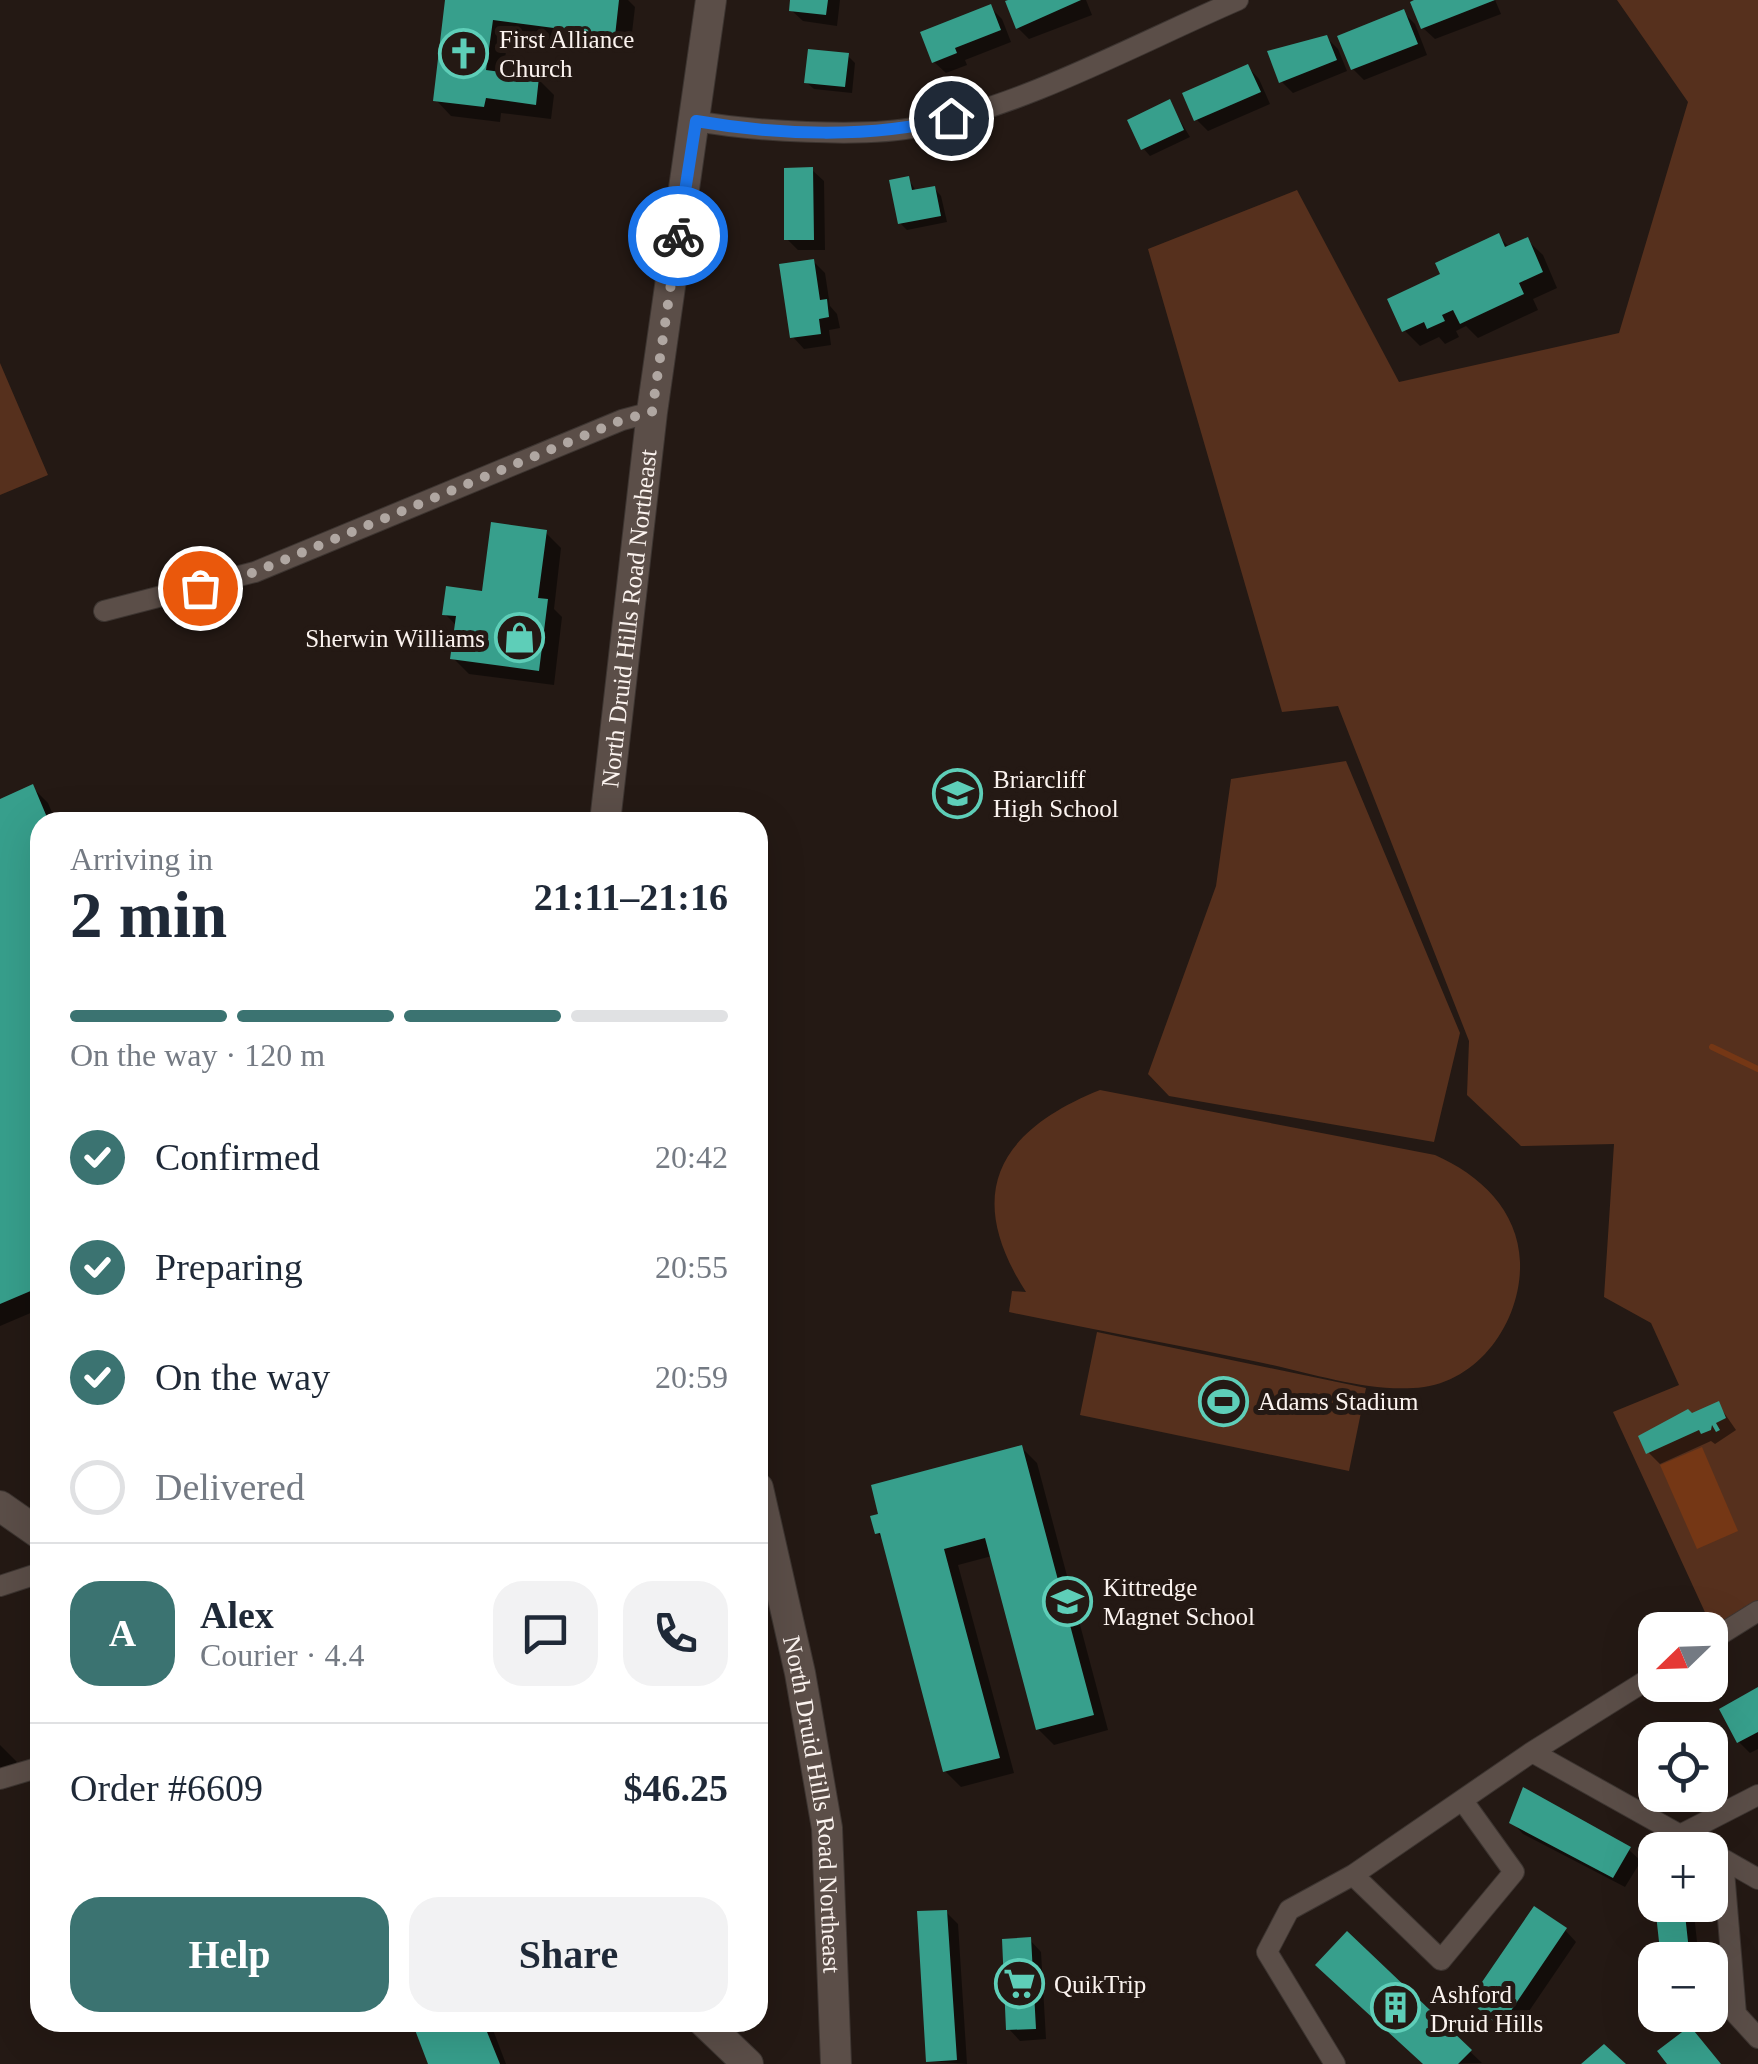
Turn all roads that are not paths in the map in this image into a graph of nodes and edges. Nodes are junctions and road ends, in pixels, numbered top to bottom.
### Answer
1 (711, 0) edge
2 (1238, 0) edge
3 (696, 121) junction
4 (652, 412) junction
5 (104, 612) dead end
6 (606, 812) edge
7 (0, 1506) edge
8 (30, 1527) edge
9 (768, 1532) edge
10 (30, 1576) edge
11 (0, 1586) edge
12 (1758, 1611) edge
13 (1728, 1630) edge
14 (1638, 1686) edge
15 (1532, 1752) junction
16 (30, 1770) edge
17 (0, 1779) edge
18 (1758, 1794) edge
19 (1463, 1801) junction
20 (1673, 1832) edge
21 (1687, 1832) edge
22 (1728, 1863) edge
23 (1353, 1876) junction
24 (1758, 1880) edge
25 (1723, 1922) edge
26 (714, 2032) edge
27 (1758, 2038) edge
28 (748, 2064) edge
29 (836, 2064) edge
30 (1335, 2064) edge

1 - 3 main road, North Druid Hills Road Northeast
2 - 3 street
3 - 4 main road, North Druid Hills Road Northeast
4 - 5 street
4 - 6 main road, North Druid Hills Road Northeast
7 - 8 main road
9 - 29 main road, North Druid Hills Road Northeast
10 - 11 street
12 - 13 street
14 - 15 street
15 - 19 street
15 - 20 street
16 - 17 street
18 - 21 street
19 - 23 street
19 - 23 street
22 - 24 street
23 - 30 street
25 - 27 street
26 - 28 main road

